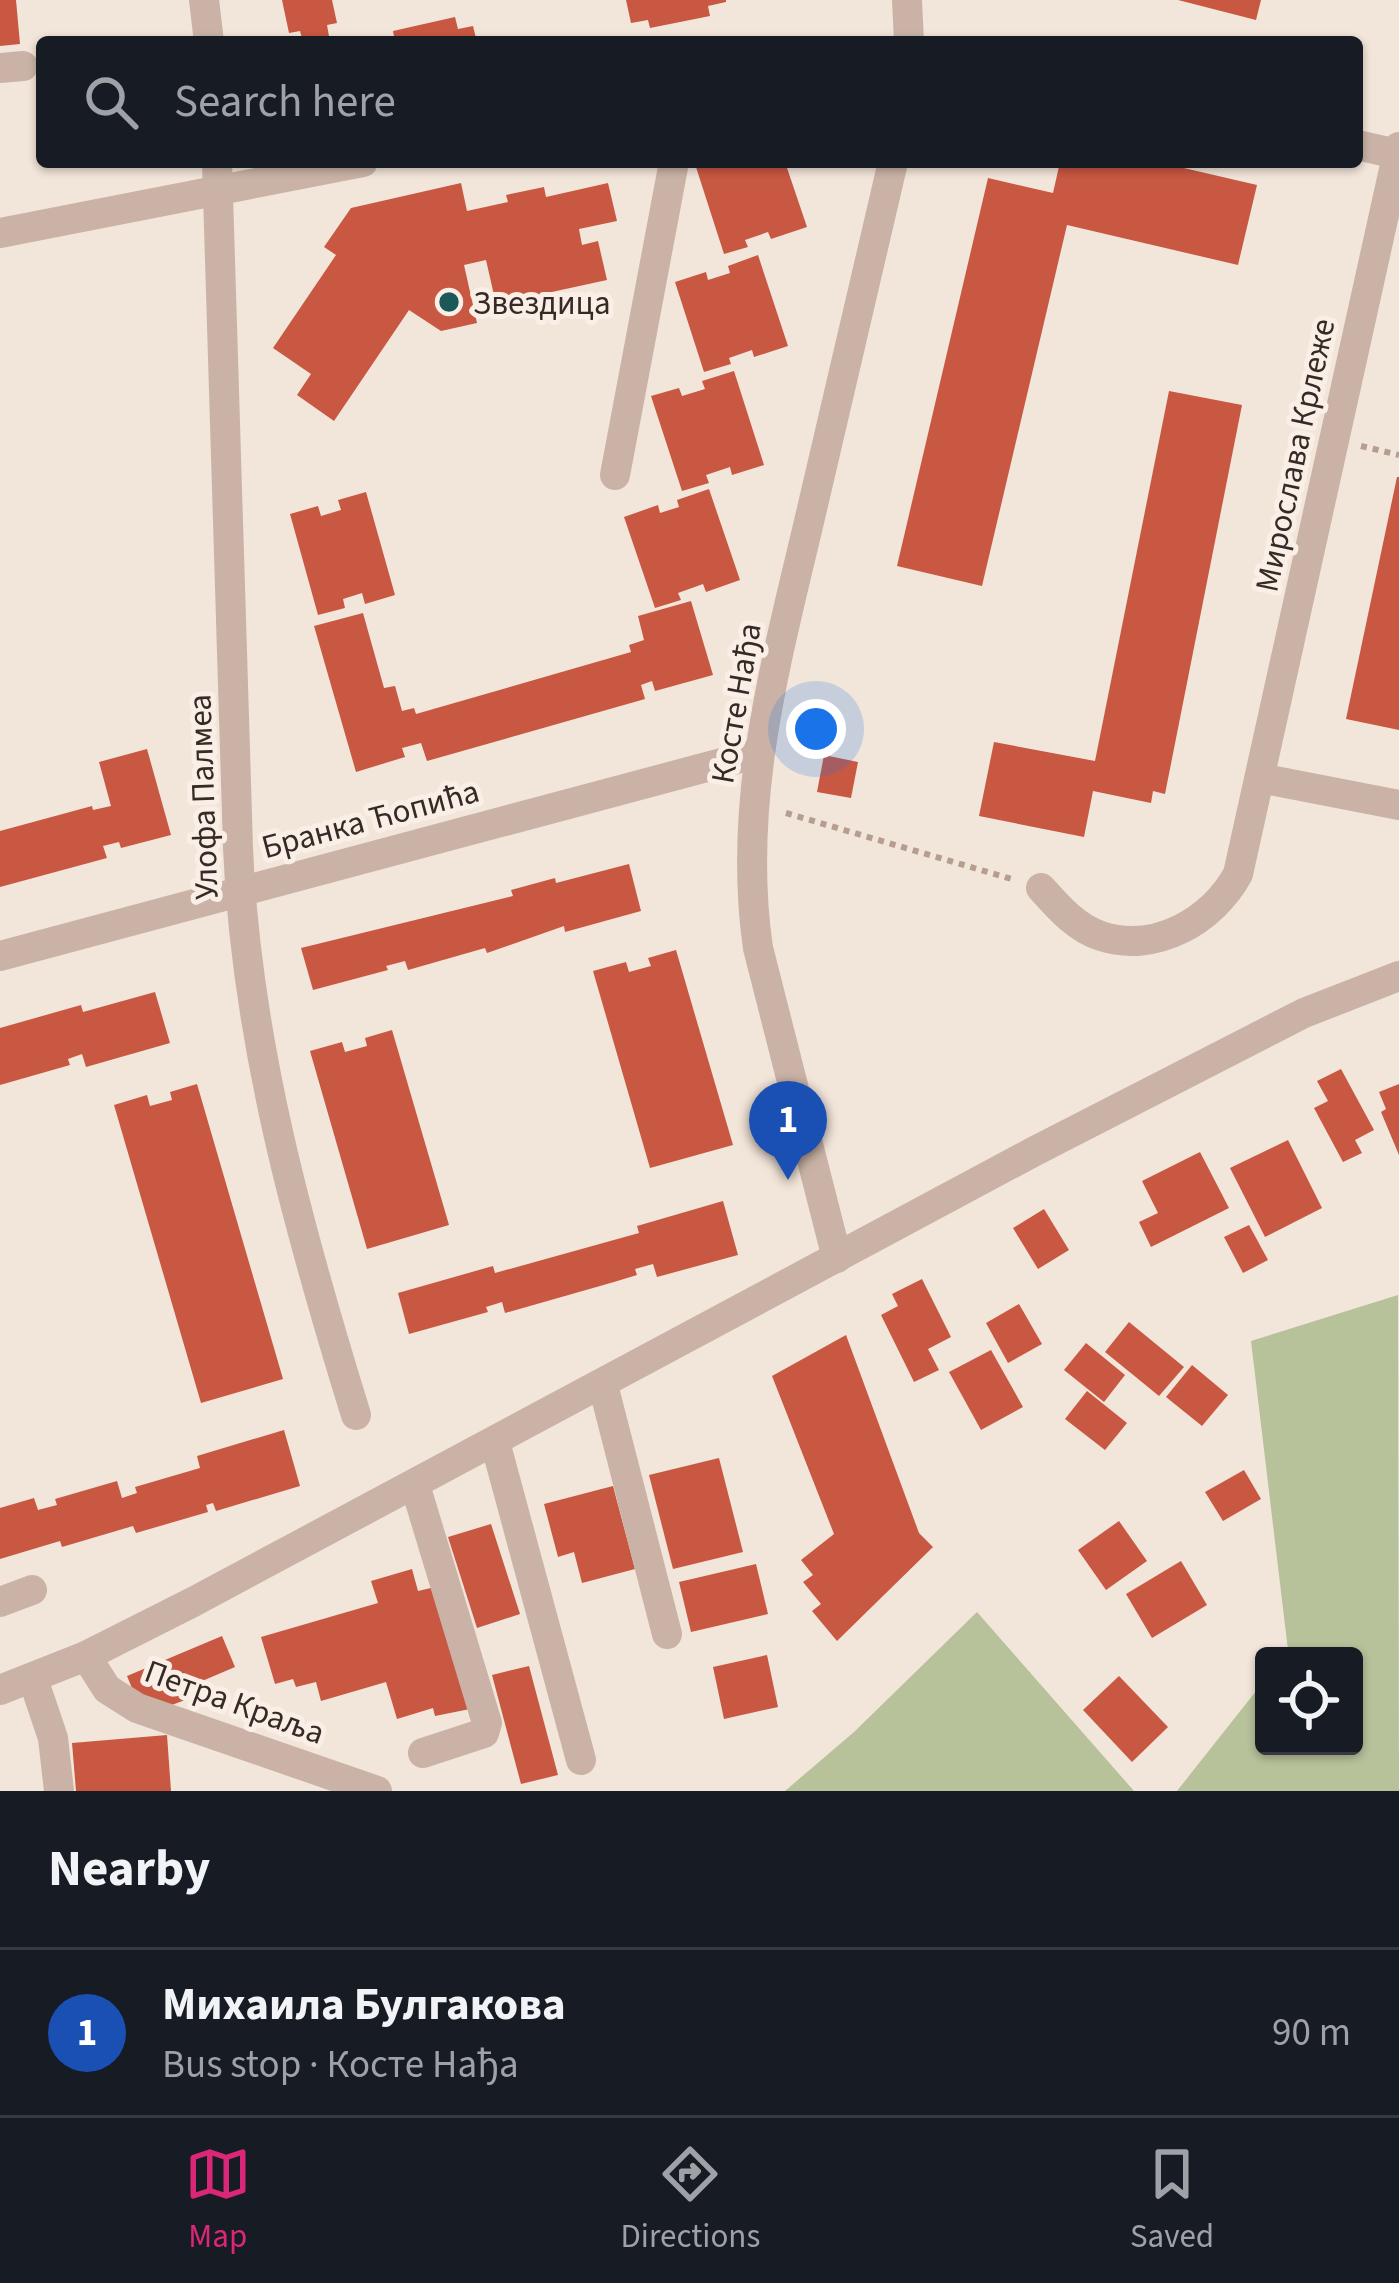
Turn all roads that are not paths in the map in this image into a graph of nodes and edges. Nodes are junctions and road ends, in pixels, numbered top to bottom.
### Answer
1 (204, 0) edge
2 (907, 0) edge
3 (208, 36) edge
4 (909, 36) edge
5 (1363, 146) edge
6 (1398, 151) edge
7 (300, 168) edge
8 (673, 168) edge
9 (892, 168) edge
10 (217, 176) edge
11 (0, 233) edge
12 (615, 475) dead end
13 (759, 753) junction
14 (1261, 778) junction
15 (1399, 806) edge
16 (1041, 888) road end
17 (240, 889) junction
18 (0, 956) edge
19 (1399, 976) edge
20 (837, 1258) junction
21 (603, 1385) junction
22 (356, 1414) dead end
23 (495, 1442) junction
24 (415, 1485) junction
25 (32, 1589) dead end
26 (0, 1602) edge
27 (667, 1634) dead end
28 (86, 1656) junction
29 (33, 1678) junction
30 (0, 1690) edge
31 (423, 1753) dead end
32 (580, 1760) dead end
33 (58, 1791) edge
34 (376, 1791) edge

1 - 3 street
2 - 4 street
5 - 6 street
6 - 14 street, Мирослава Крлеже
7 - 10 street
8 - 12 street
9 - 13 street, Косте Нађа
10 - 11 street
10 - 17 street, Улофа Палмеа
13 - 17 street, Бранка Ћопића
13 - 20 street, Косте Нађа
14 - 15 street
14 - 16 street, Мирослава Крлеже
17 - 18 street, Бранка Ћопића
17 - 22 street, Улофа Палмеа
19 - 20 street
20 - 21 street
21 - 23 street
21 - 27 street
23 - 24 street
23 - 32 street
24 - 28 street
24 - 31 street
25 - 26 street
28 - 29 street
28 - 34 street, Петра Краља
29 - 30 street
29 - 33 street

